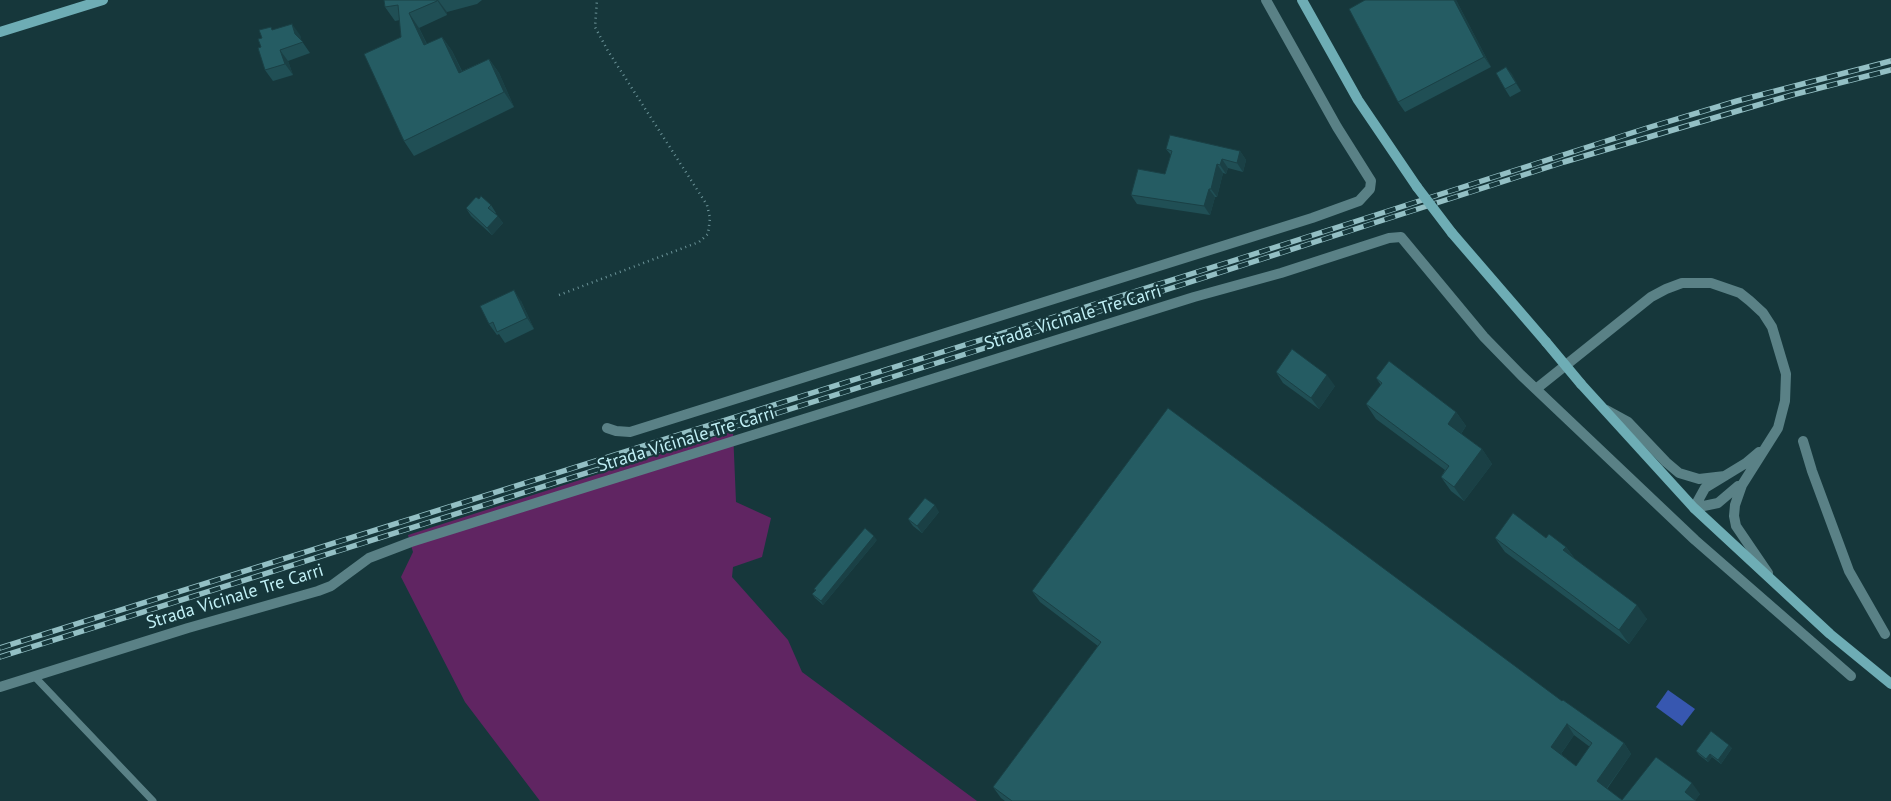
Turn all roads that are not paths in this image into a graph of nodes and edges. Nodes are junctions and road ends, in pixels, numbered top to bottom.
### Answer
1 (103, 0) edge
2 (1266, 0) edge
3 (1302, 0) edge
4 (0, 32) edge
5 (1536, 390) junction
6 (1604, 409) junction
7 (607, 428) dead end
8 (1803, 441) dead end
9 (1769, 443) junction
10 (1725, 476) junction
11 (1748, 477) junction
12 (1694, 508) junction
13 (1780, 589) junction
14 (1885, 634) dead end
15 (34, 676) junction
16 (1851, 676) dead end
17 (1891, 684) edge
18 (0, 687) edge
19 (153, 801) edge

1 - 4 main road
2 - 7 street
3 - 6 main road, bridge
5 - 9 street
5 - 15 street, Strada Vicinale Tre Carri
5 - 16 street
6 - 10 street
6 - 12 main road
8 - 14 street
9 - 10 street
9 - 11 street
10 - 12 street
11 - 12 street
11 - 13 street
12 - 13 main road
13 - 17 main road
15 - 18 street, Strada Vicinale Tre Carri
15 - 19 lane

